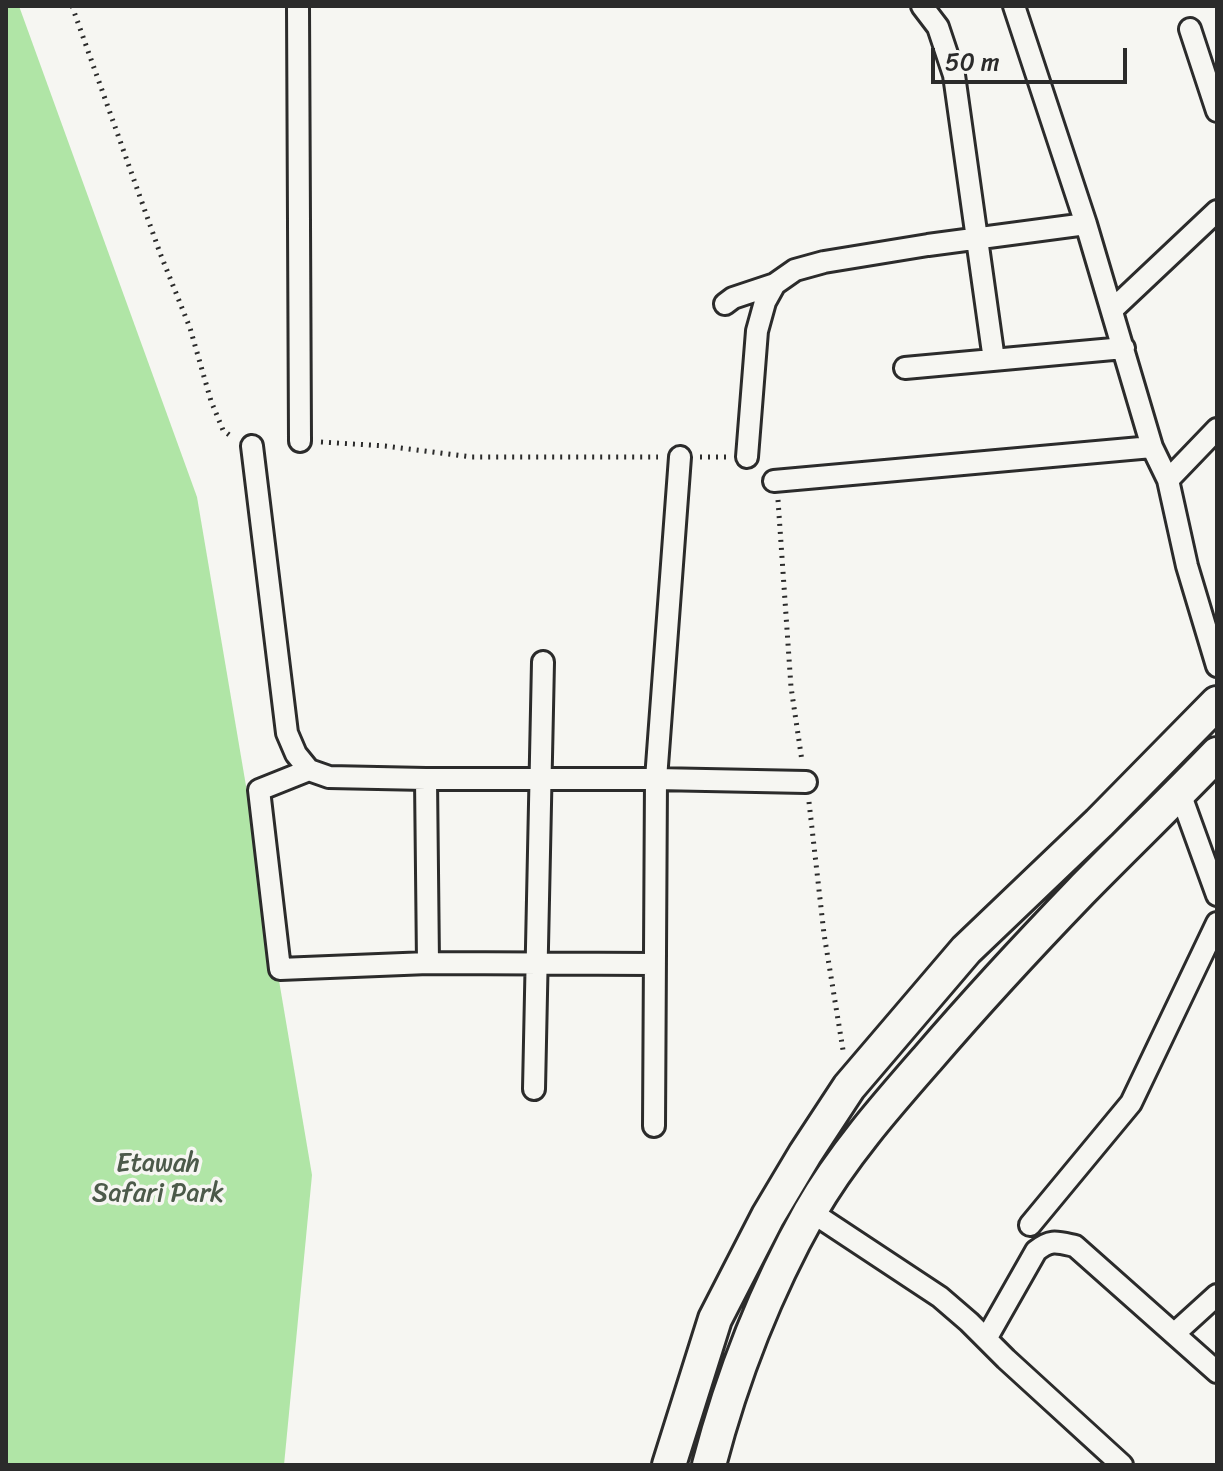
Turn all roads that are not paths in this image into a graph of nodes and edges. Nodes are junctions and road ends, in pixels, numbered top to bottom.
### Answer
1 (298, 6) edge
2 (922, 6) edge
3 (1014, 6) edge
4 (1190, 29) dead end
5 (1217, 111) edge
6 (1217, 211) edge
7 (1086, 224) junction
8 (978, 240) junction
9 (775, 284) junction
10 (725, 304) dead end
11 (1112, 310) junction
12 (1124, 348) junction
13 (994, 360) junction
14 (905, 368) dead end
15 (1217, 429) edge
16 (300, 441) road end
17 (252, 446) road end
18 (1152, 447) junction
19 (680, 457) road end
20 (747, 457) road end
21 (1168, 480) junction
22 (774, 481) road end
23 (543, 662) dead end
24 (1217, 666) edge
25 (1217, 703) edge
26 (1217, 754) edge
27 (309, 770) junction
28 (426, 779) junction
29 (541, 779) junction
30 (656, 779) junction
31 (806, 782) road end
32 (1180, 793) junction
33 (1217, 895) edge
34 (1217, 923) edge
35 (428, 963) junction
36 (537, 963) junction
37 (655, 964) junction
38 (534, 1089) dead end
39 (654, 1126) dead end
40 (810, 1211) junction
41 (1030, 1225) dead end
42 (1217, 1295) edge
43 (1174, 1334) junction
44 (986, 1339) junction
45 (1217, 1372) edge
46 (669, 1465) edge
47 (709, 1465) edge
48 (1122, 1465) edge

1 - 16 street
2 - 8 street
3 - 7 street
4 - 5 street
6 - 11 street
7 - 8 street
7 - 11 street
8 - 9 street
8 - 13 street
9 - 10 street
9 - 20 street
11 - 12 street
12 - 13 street
12 - 18 street
13 - 14 street
15 - 21 street
17 - 27 street
18 - 21 street
18 - 22 street
19 - 30 street
21 - 24 street
23 - 29 street
25 - 46 main road
26 - 32 main road
27 - 28 street
27 - 35 street
28 - 29 street
28 - 35 street
29 - 30 street
29 - 36 street
30 - 31 street
30 - 37 street
32 - 33 street
32 - 40 main road
34 - 41 street
35 - 36 street
36 - 37 street
36 - 38 street
37 - 39 street
40 - 44 street
40 - 47 main road
42 - 43 street
43 - 44 street
43 - 45 street
44 - 48 street

